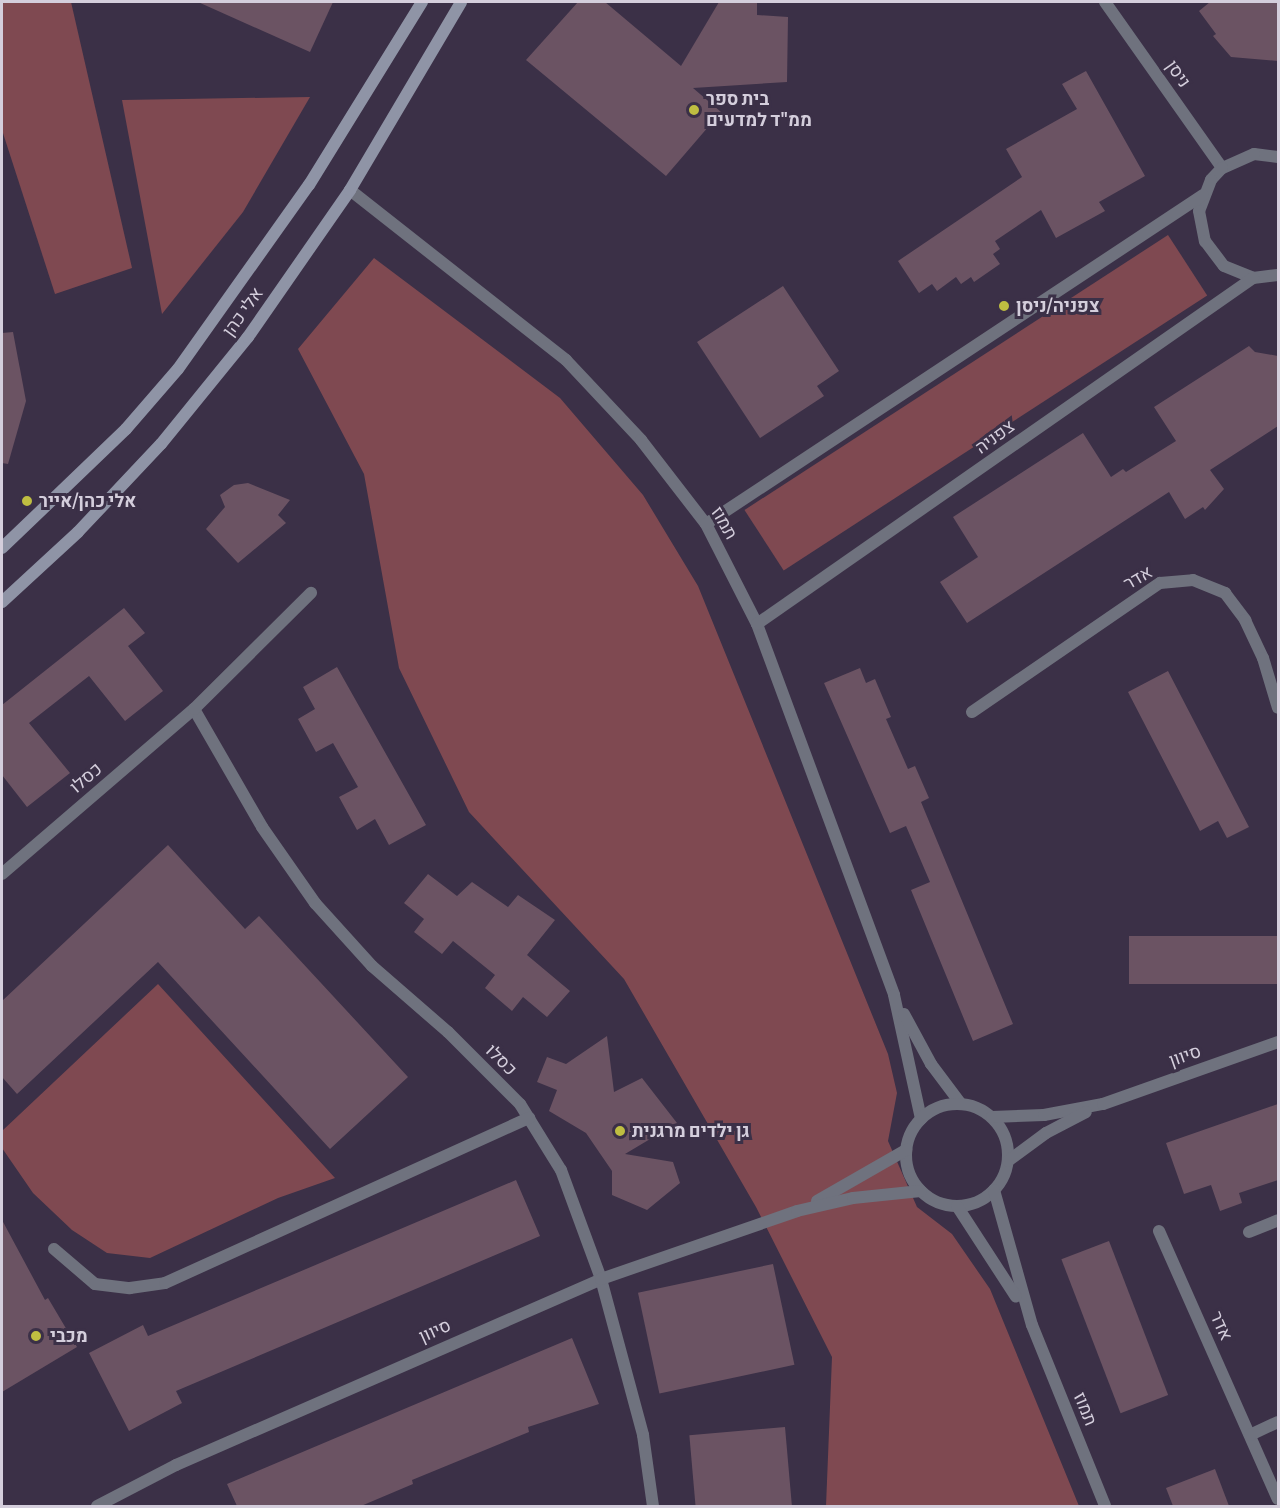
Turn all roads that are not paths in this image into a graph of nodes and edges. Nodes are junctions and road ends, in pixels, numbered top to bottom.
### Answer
1 (422, 2) edge
2 (460, 2) edge
3 (1105, 2) edge
4 (1276, 154) edge
5 (1222, 168) junction
6 (350, 190) junction
7 (1203, 195) junction
8 (1278, 275) edge
9 (1253, 278) junction
10 (706, 524) junction
11 (2, 548) edge
12 (312, 593) dead end
13 (2, 602) edge
14 (758, 624) junction
15 (1278, 708) edge
16 (194, 709) junction
17 (972, 712) dead end
18 (2, 874) edge
19 (894, 995) junction
20 (1278, 1042) edge
21 (961, 1104) junction
22 (1103, 1104) junction
23 (992, 1117) junction
24 (529, 1118) junction
25 (921, 1119) junction
26 (906, 1150) junction
27 (1008, 1161) junction
28 (921, 1191) junction
29 (994, 1191) junction
30 (957, 1206) junction
31 (797, 1211) junction
32 (1278, 1220) edge
33 (1159, 1231) dead end
34 (1249, 1232) dead end
35 (54, 1249) dead end
36 (601, 1278) junction
37 (1032, 1324) junction
38 (1278, 1422) edge
39 (1250, 1435) junction
40 (1278, 1499) edge
41 (98, 1506) edge
42 (653, 1506) edge
43 (1105, 1506) edge

1 - 11 street, אלי כהן
2 - 6 street, אלי כהן
3 - 5 street, ניסן
4 - 5 street
5 - 7 street
6 - 10 street, תמוז
6 - 13 street, אלי כהן
7 - 9 street
7 - 10 street
8 - 9 street
9 - 14 street, צפניה
10 - 14 street, תמוז
12 - 16 street, כסלו
14 - 19 street, תמוז
15 - 17 street, אדר
16 - 18 street, כסלו
16 - 24 street, כסלו
19 - 21 street, תמוז
19 - 25 street, תמוז
20 - 22 street, סיוון
21 - 23 street
21 - 25 street
22 - 23 street, סיוון
22 - 27 street, סיוון
23 - 27 street
24 - 35 street
24 - 36 street, כסלו
25 - 26 street
26 - 28 street
26 - 31 street, סיוון
27 - 29 street
28 - 30 street
28 - 31 street, סיוון
29 - 30 street
29 - 37 street, תמוז
30 - 37 street, תמוז
31 - 36 street, סיוון
32 - 34 street
33 - 39 street, אדר
36 - 41 street, סיוון
36 - 42 street, כסלו
37 - 43 street, תמוז
38 - 39 street
39 - 40 street, אדר

